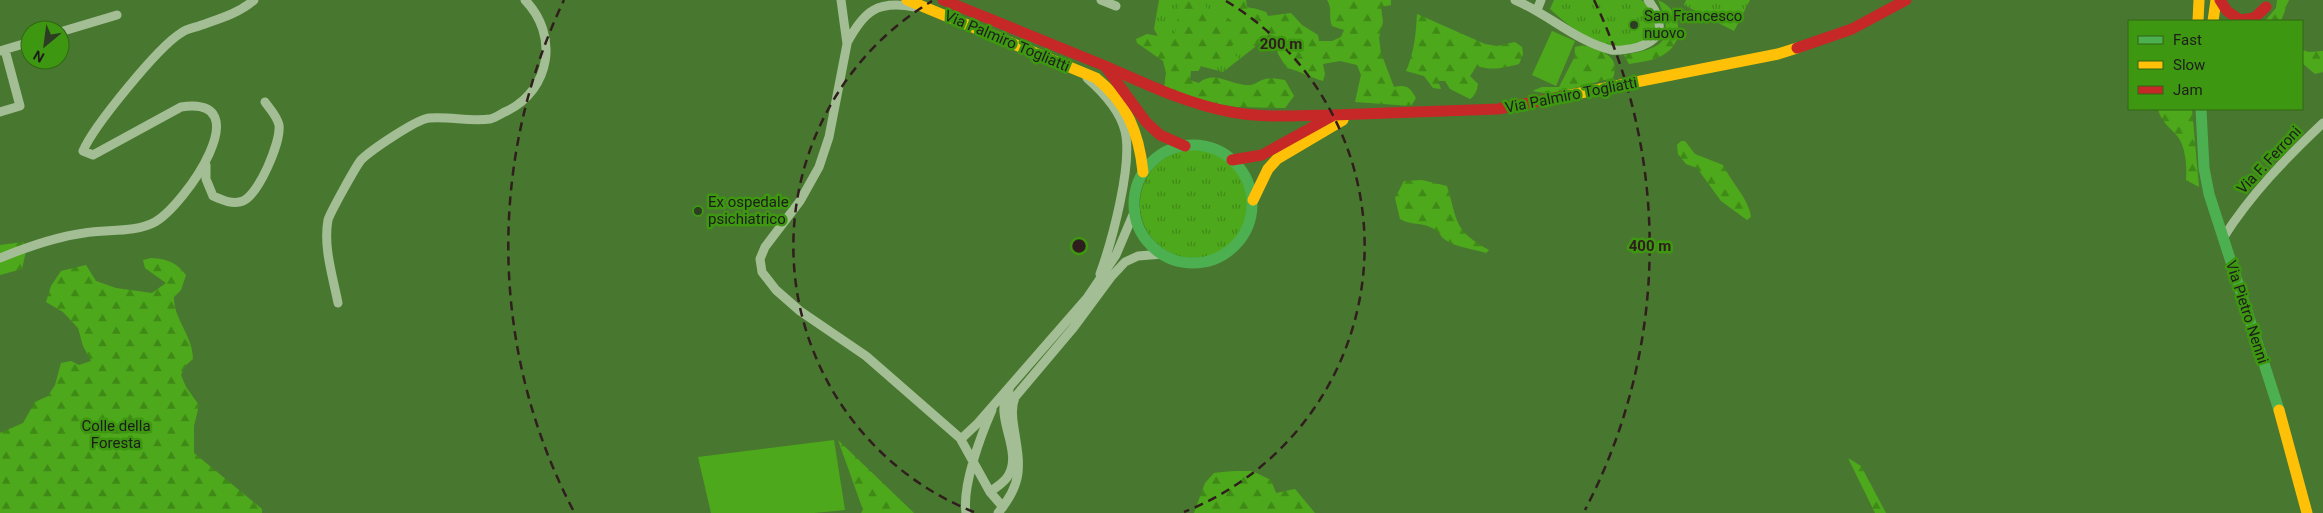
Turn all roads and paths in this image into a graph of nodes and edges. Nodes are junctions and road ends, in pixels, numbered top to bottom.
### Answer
1 (254, 0) edge
2 (525, 0) edge
3 (841, 0) edge
4 (907, 0) edge
5 (943, 0) edge
6 (1101, 0) edge
7 (1515, 0) edge
8 (1541, 0) edge
9 (1648, 0) edge
10 (1906, 0) edge
11 (2199, 0) edge
12 (2216, 0) edge
13 (2220, 0) edge
14 (2267, 4) edge
15 (1116, 6) dead end
16 (1537, 10) junction
17 (936, 12) junction
18 (117, 15) dead end
19 (2198, 20) edge
20 (2213, 20) edge
21 (2260, 20) edge
22 (70, 29) edge
23 (847, 44) junction
24 (20, 45) edge
25 (2, 50) edge
26 (1105, 66) junction
27 (1080, 72) junction
28 (265, 102) dead end
29 (2202, 111) edge
30 (0, 112) edge
31 (1370, 114) junction
32 (1334, 115) junction
33 (2323, 124) edge
34 (1185, 146) junction
35 (1232, 160) junction
36 (206, 163) junction
37 (1143, 172) junction
38 (1253, 200) junction
39 (1135, 210) junction
40 (2214, 210) junction
41 (2236, 217) junction
42 (2223, 238) junction
43 (1163, 254) junction
44 (0, 258) edge
45 (1096, 284) junction
46 (338, 303) dead end
47 (1016, 380) junction
48 (997, 401) junction
49 (961, 439) junction
50 (973, 464) junction
51 (990, 492) junction
52 (1001, 510) edge
53 (966, 513) edge
54 (2307, 513) edge

1 - 36 street
2 - 46 street
3 - 23 street
4 - 17 street, Via Palmiro Togliatti
5 - 26 street, Via Palmiro Togliatti
6 - 15 street
7 - 16 street
8 - 16 street
9 - 16 street
10 - 31 street, Via Palmiro Togliatti
11 - 19 street
12 - 20 street
13 - 14 street
14 - 21 street
17 - 23 street
17 - 27 street, Via Palmiro Togliatti
18 - 22 street
23 - 49 street
24 - 25 street
25 - 30 street
26 - 32 street, Via Palmiro Togliatti
26 - 34 street
27 - 37 street, Via Palmiro Togliatti
27 - 45 street
28 - 36 street
29 - 40 street, Via Pietro Nenni
31 - 32 street, Via Palmiro Togliatti
31 - 38 street
32 - 35 street, Via Palmiro Togliatti
33 - 41 street, Via F. Ferroni
34 - 35 street
34 - 37 street
35 - 38 street
36 - 44 street
37 - 39 street
38 - 43 street
39 - 43 street
39 - 45 street
40 - 41 street, Via F. Ferroni
40 - 42 street, Via Pietro Nenni
41 - 42 street, Via F. Ferroni
42 - 54 street, Via Pietro Nenni
43 - 52 street
45 - 47 street
47 - 48 street
47 - 51 street
48 - 49 street
48 - 50 street
49 - 50 street
50 - 51 street
50 - 53 street
51 - 52 street

